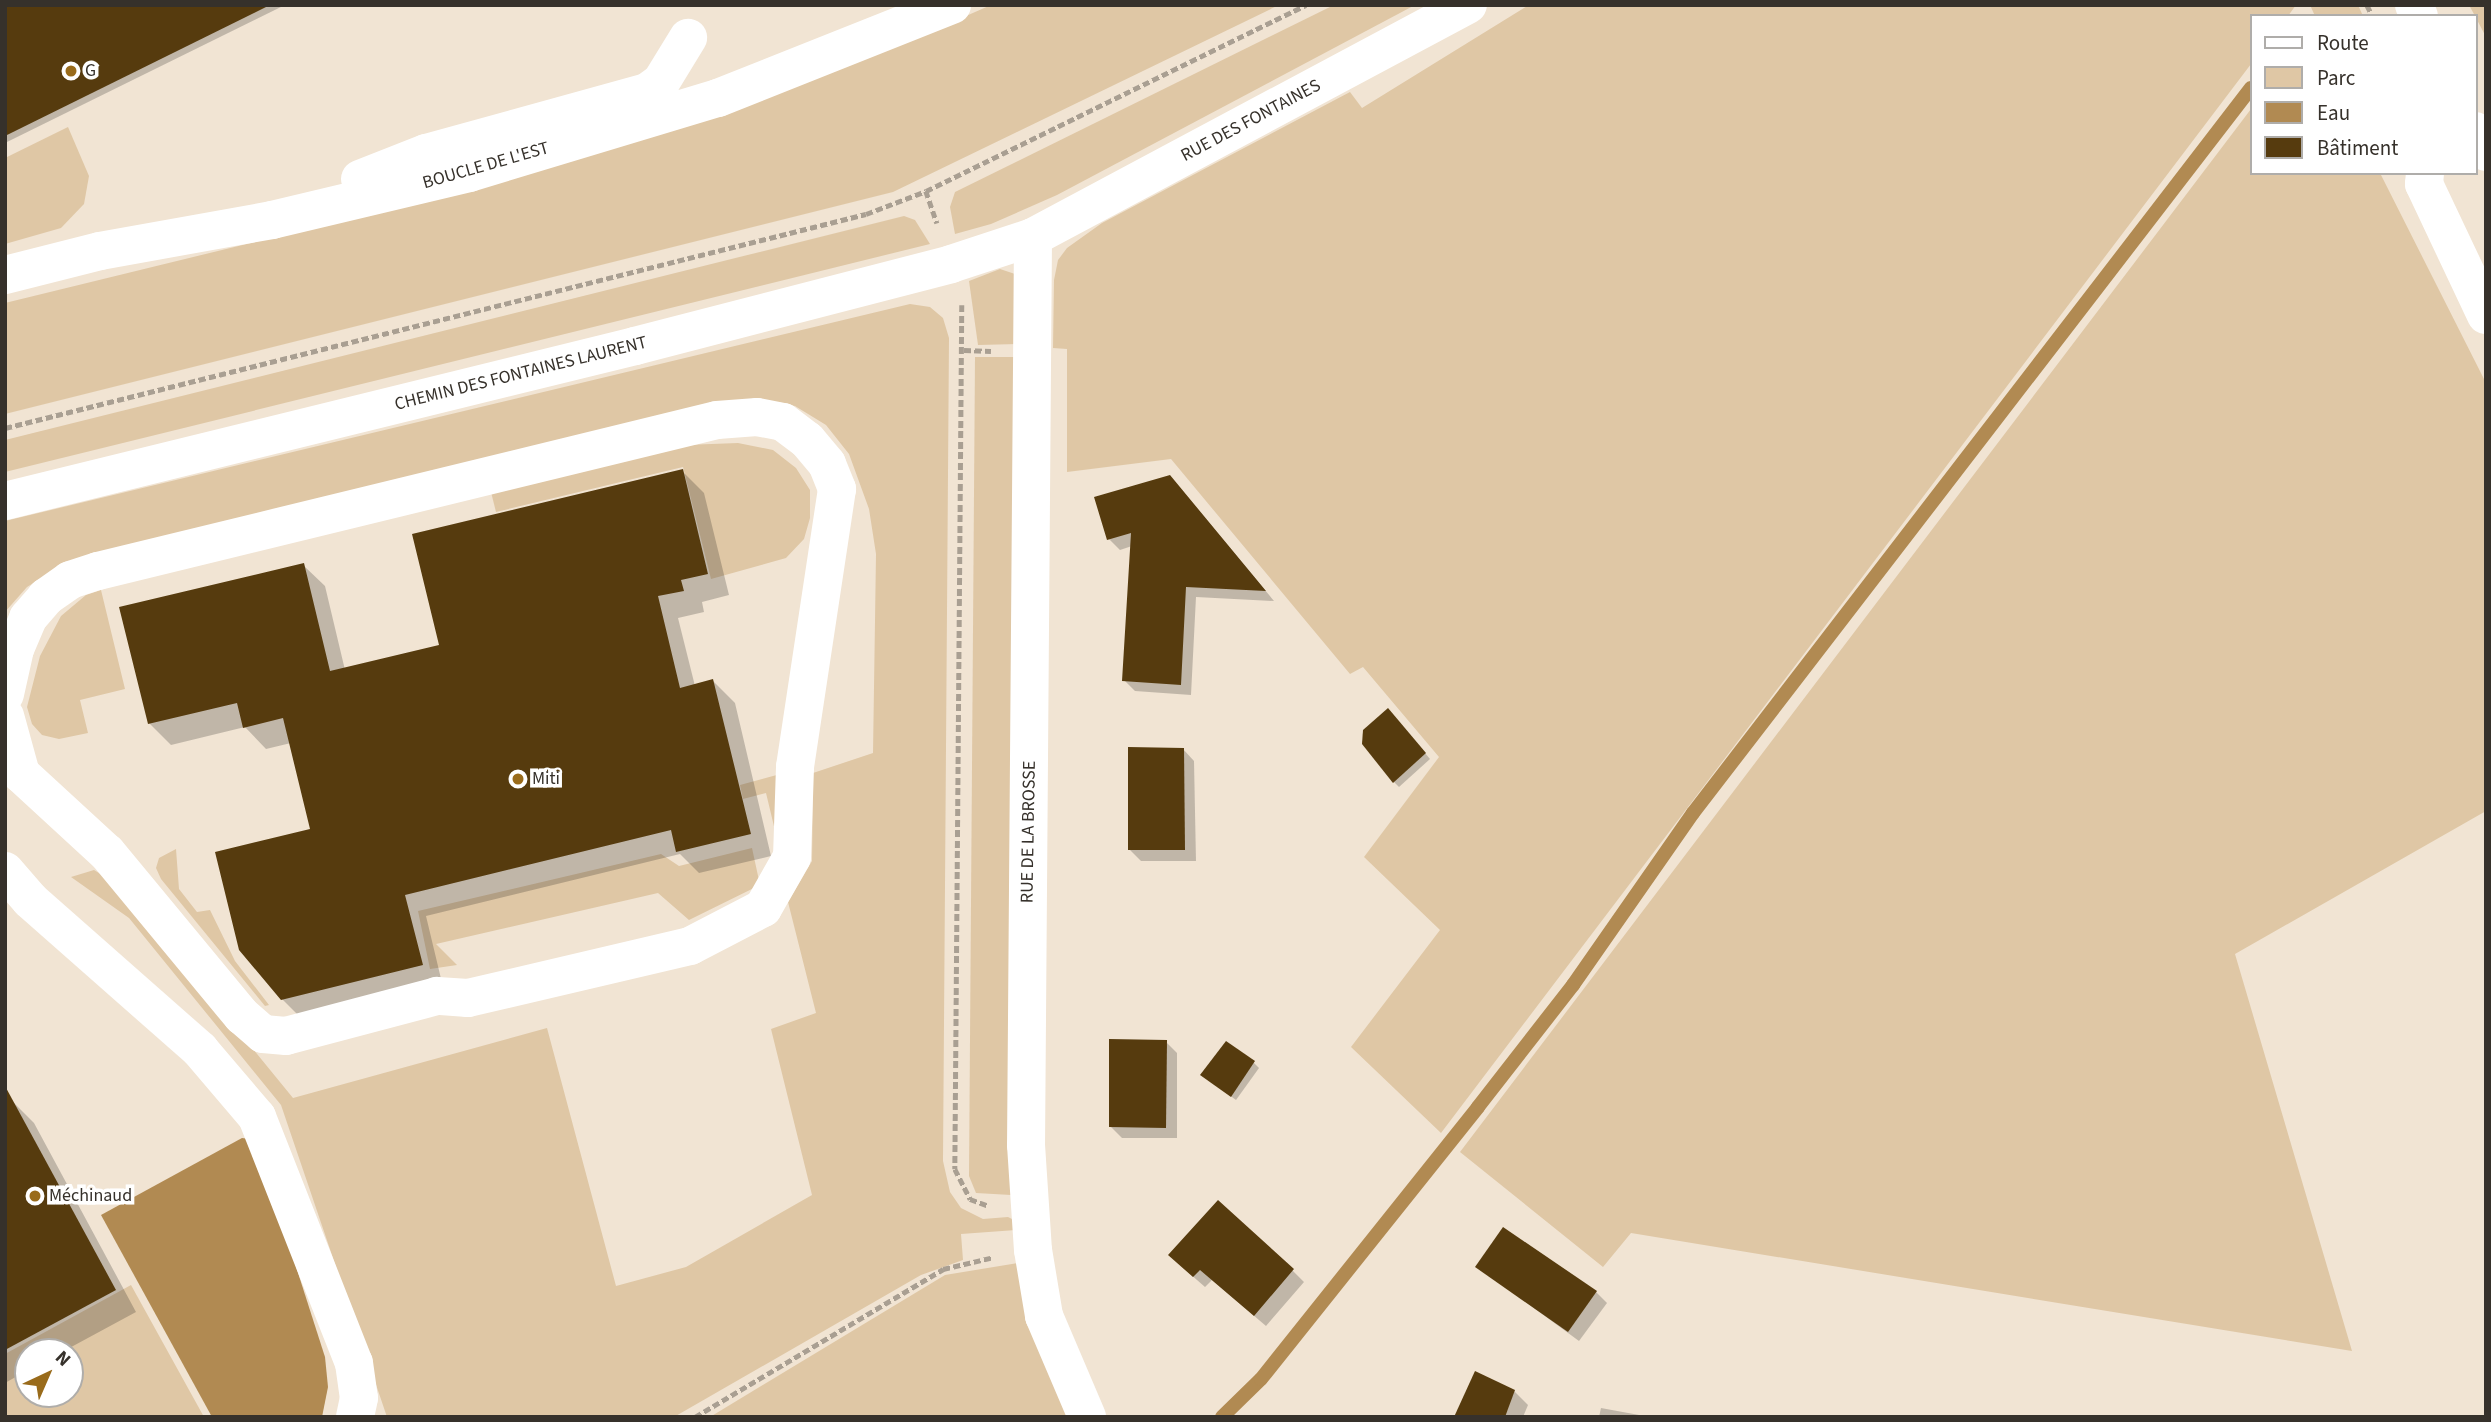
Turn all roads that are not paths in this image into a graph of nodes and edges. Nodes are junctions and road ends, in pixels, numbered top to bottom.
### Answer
1 (952, 5) edge
2 (1468, 5) edge
3 (688, 38) dead end
4 (2477, 135) edge
5 (2486, 152) edge
6 (2425, 175) edge
7 (272, 220) junction
8 (1033, 237) junction
9 (5, 275) edge
10 (2486, 315) edge
11 (5, 501) edge
12 (5, 694) edge
13 (5, 716) edge
14 (13, 776) edge
15 (5, 871) edge
16 (355, 1417) edge
17 (1087, 1417) edge

1 - 7 street, BOUCLE DE L'EST
2 - 8 street, RUE DES FONTAINES
3 - 7 street
4 - 5 street
6 - 10 street
7 - 9 street, BOUCLE DE L'EST
8 - 11 street, CHEMIN DES FONTAINES LAURENT
8 - 17 street, RUE DE LA BROSSE
12 - 14 street
13 - 14 street
15 - 16 street

